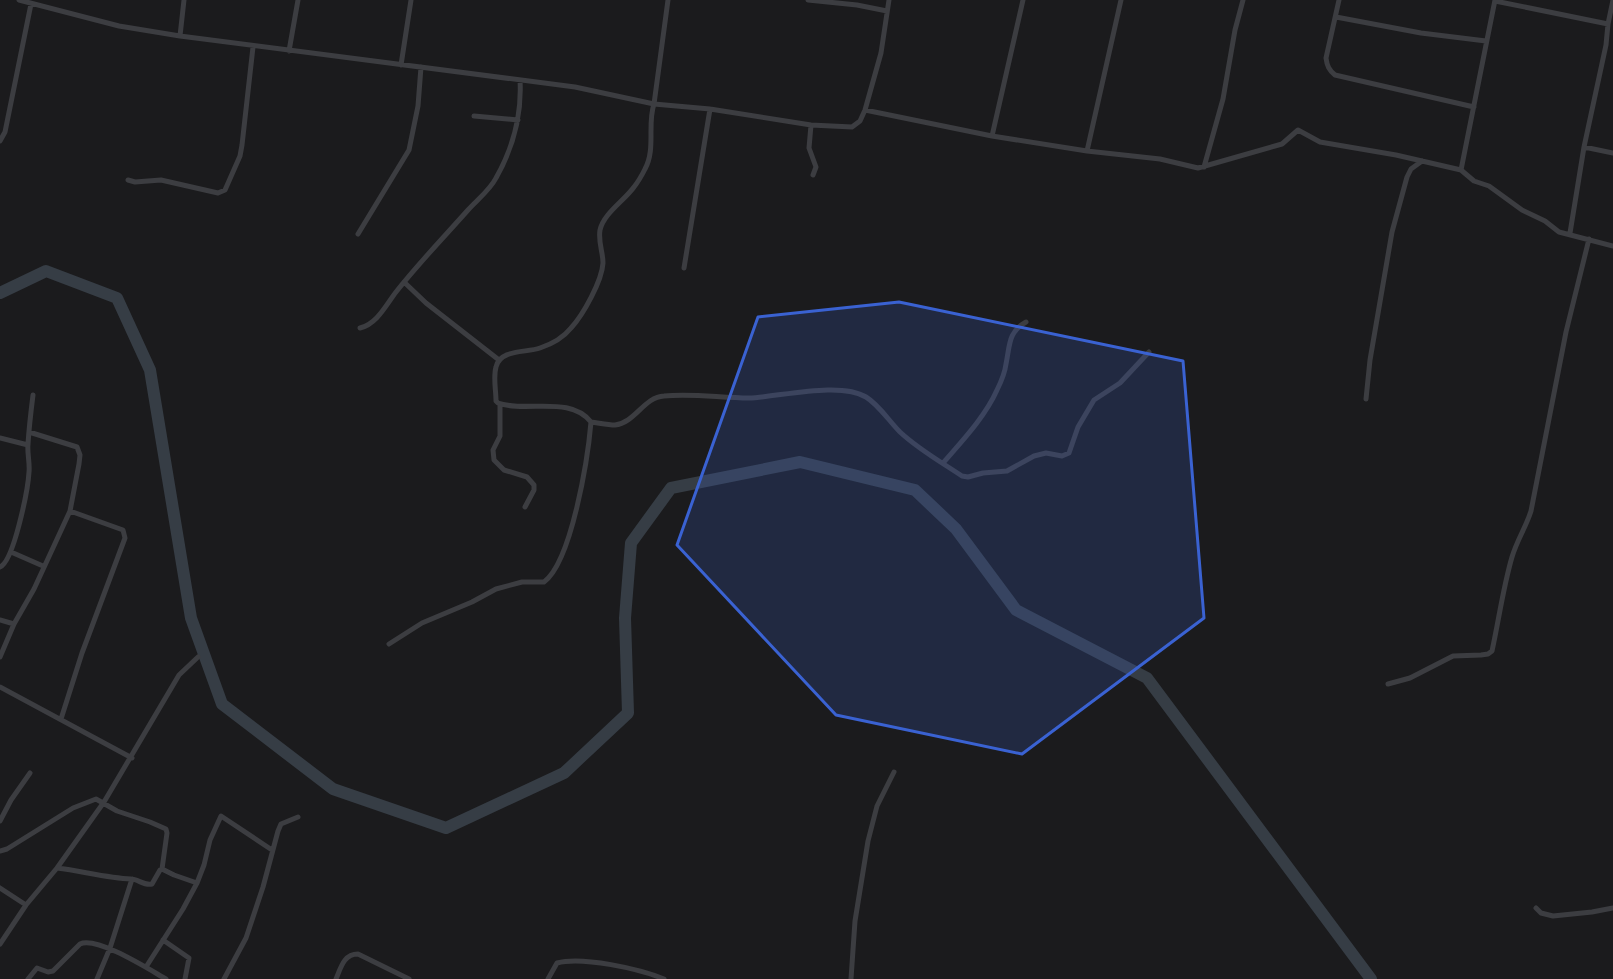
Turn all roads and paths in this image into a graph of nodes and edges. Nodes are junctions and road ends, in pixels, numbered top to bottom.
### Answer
1 (19, 0) edge
2 (184, 0) edge
3 (298, 0) edge
4 (411, 0) edge
5 (668, 0) edge
6 (808, 0) edge
7 (888, 0) edge
8 (1023, 0) edge
9 (1121, 0) edge
10 (1243, 0) edge
11 (1339, 0) edge
12 (1613, 0) edge
13 (1495, 1) edge
14 (31, 4) junction
15 (887, 11) junction
16 (1336, 17) junction
17 (1608, 24) junction
18 (180, 36) junction
19 (1486, 41) junction
20 (253, 47) junction
21 (289, 51) junction
22 (401, 65) junction
23 (421, 67) junction
24 (520, 80) junction
25 (654, 104) junction
26 (1474, 107) junction
27 (710, 109) junction
28 (865, 110) junction
29 (474, 116) dead end
30 (518, 120) junction
31 (811, 125) junction
32 (992, 136) junction
33 (0, 141) edge
34 (1584, 147) junction
35 (1087, 151) junction
36 (1613, 153) edge
37 (1422, 161) junction
38 (1204, 167) junction
39 (1461, 170) junction
40 (813, 176) dead end
41 (128, 180) dead end
42 (1570, 233) junction
43 (358, 234) dead end
44 (1589, 239) junction
45 (1613, 246) edge
46 (684, 268) dead end
47 (404, 282) junction
48 (1026, 322) dead end
49 (360, 328) dead end
50 (1149, 352) dead end
51 (499, 360) junction
52 (33, 395) dead end
53 (1366, 399) dead end
54 (500, 404) junction
55 (591, 422) junction
56 (29, 432) junction
57 (0, 438) edge
58 (28, 445) junction
59 (942, 463) junction
60 (525, 507) dead end
61 (70, 511) junction
62 (11, 552) junction
63 (44, 566) junction
64 (0, 567) edge
65 (0, 620) edge
66 (14, 624) junction
67 (390, 644) dead end
68 (0, 657) edge
69 (198, 657) dead end
70 (1388, 684) dead end
71 (0, 687) edge
72 (61, 719) junction
73 (132, 758) junction
74 (894, 772) dead end
75 (30, 773) dead end
76 (104, 802) junction
77 (298, 817) dead end
78 (0, 822) edge
79 (272, 850) junction
80 (0, 852) edge
81 (57, 868) junction
82 (162, 868) junction
83 (132, 879) junction
84 (197, 883) junction
85 (0, 888) edge
86 (26, 906) junction
87 (1536, 908) dead end
88 (1613, 908) edge
89 (163, 940) junction
90 (0, 944) edge
91 (110, 948) junction
92 (146, 967) junction
93 (28, 979) edge
94 (97, 979) edge
95 (166, 979) edge
96 (185, 979) edge
97 (224, 979) edge
98 (336, 979) edge
99 (409, 979) edge
100 (548, 979) edge
101 (664, 979) edge
102 (852, 979) edge

1 - 14 street
2 - 18 street
3 - 21 street
4 - 22 street
5 - 25 street
6 - 15 street
7 - 15 street
8 - 32 street
9 - 35 street
10 - 38 street
11 - 16 street
12 - 17 street
13 - 17 street
13 - 19 street
14 - 18 street
14 - 33 street
15 - 28 street
16 - 19 street
16 - 26 street
17 - 34 street
18 - 20 street
19 - 26 street
20 - 21 street
20 - 41 street
21 - 22 street
22 - 23 street
23 - 24 street
23 - 43 street
24 - 25 street
24 - 30 street
25 - 27 street
25 - 51 street
26 - 39 street
27 - 31 street
27 - 46 street
28 - 31 street
28 - 32 street
29 - 30 street
30 - 47 street
31 - 40 street
32 - 35 street
34 - 36 street
34 - 42 street
35 - 38 street
37 - 38 street
37 - 39 street
37 - 53 street
39 - 42 street
42 - 44 street
44 - 45 street
44 - 70 street
47 - 49 street
47 - 51 street
48 - 59 street
50 - 59 street
51 - 54 street
52 - 56 street
54 - 55 street
54 - 60 street
55 - 59 street
55 - 67 street
56 - 58 street
56 - 61 street
57 - 58 street
58 - 62 street
61 - 63 street
61 - 72 street
62 - 63 street
62 - 64 street
63 - 66 street
65 - 66 street
66 - 68 street
69 - 73 street
71 - 72 street
72 - 73 street
73 - 76 street
74 - 102 street
75 - 78 street
76 - 80 street
76 - 81 street
76 - 82 street
77 - 79 street
79 - 84 street
79 - 97 street
81 - 83 street
81 - 86 street
82 - 83 street
82 - 84 street
83 - 91 street
84 - 89 street
85 - 86 street
86 - 90 street
87 - 88 street
89 - 92 street
89 - 96 street
91 - 92 street
91 - 93 street
91 - 94 street
92 - 95 street
98 - 99 street
100 - 101 street

